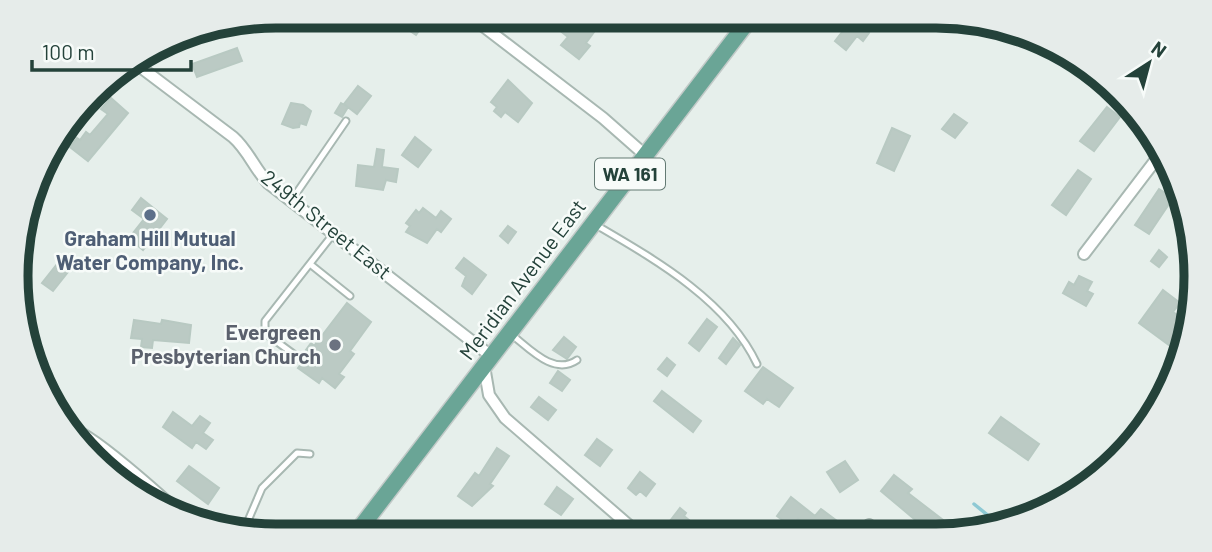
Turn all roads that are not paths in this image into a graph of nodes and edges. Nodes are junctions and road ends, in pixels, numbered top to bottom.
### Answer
1 (737, 28) edge
2 (486, 29) edge
3 (141, 68) edge
4 (346, 121) dead end
5 (645, 155) junction
6 (1155, 161) edge
7 (291, 201) junction
8 (593, 223) junction
9 (334, 233) junction
10 (1084, 254) dead end
11 (310, 264) junction
12 (350, 296) dead end
13 (509, 333) junction
14 (299, 358) dead end
15 (577, 360) dead end
16 (488, 361) junction
17 (757, 364) dead end
18 (95, 445) edge
19 (310, 454) dead end
20 (163, 497) edge
21 (247, 522) edge
22 (363, 524) edge
23 (627, 524) edge

1 - 5 main road, Meridian Avenue East / WA 161
2 - 5 street
3 - 7 street, 249th Street East
4 - 7 lane
5 - 8 main road, Meridian Avenue East / WA 161
6 - 10 street
7 - 9 street, 249th Street East
8 - 13 main road, Meridian Avenue East / WA 161
8 - 17 lane
9 - 11 lane
9 - 16 street, 249th Street East
11 - 12 lane
11 - 14 lane
13 - 15 lane
13 - 16 main road, Meridian Avenue East / WA 161
16 - 22 main road, Meridian Avenue East / WA 161
16 - 23 street
18 - 20 street
19 - 21 lane

